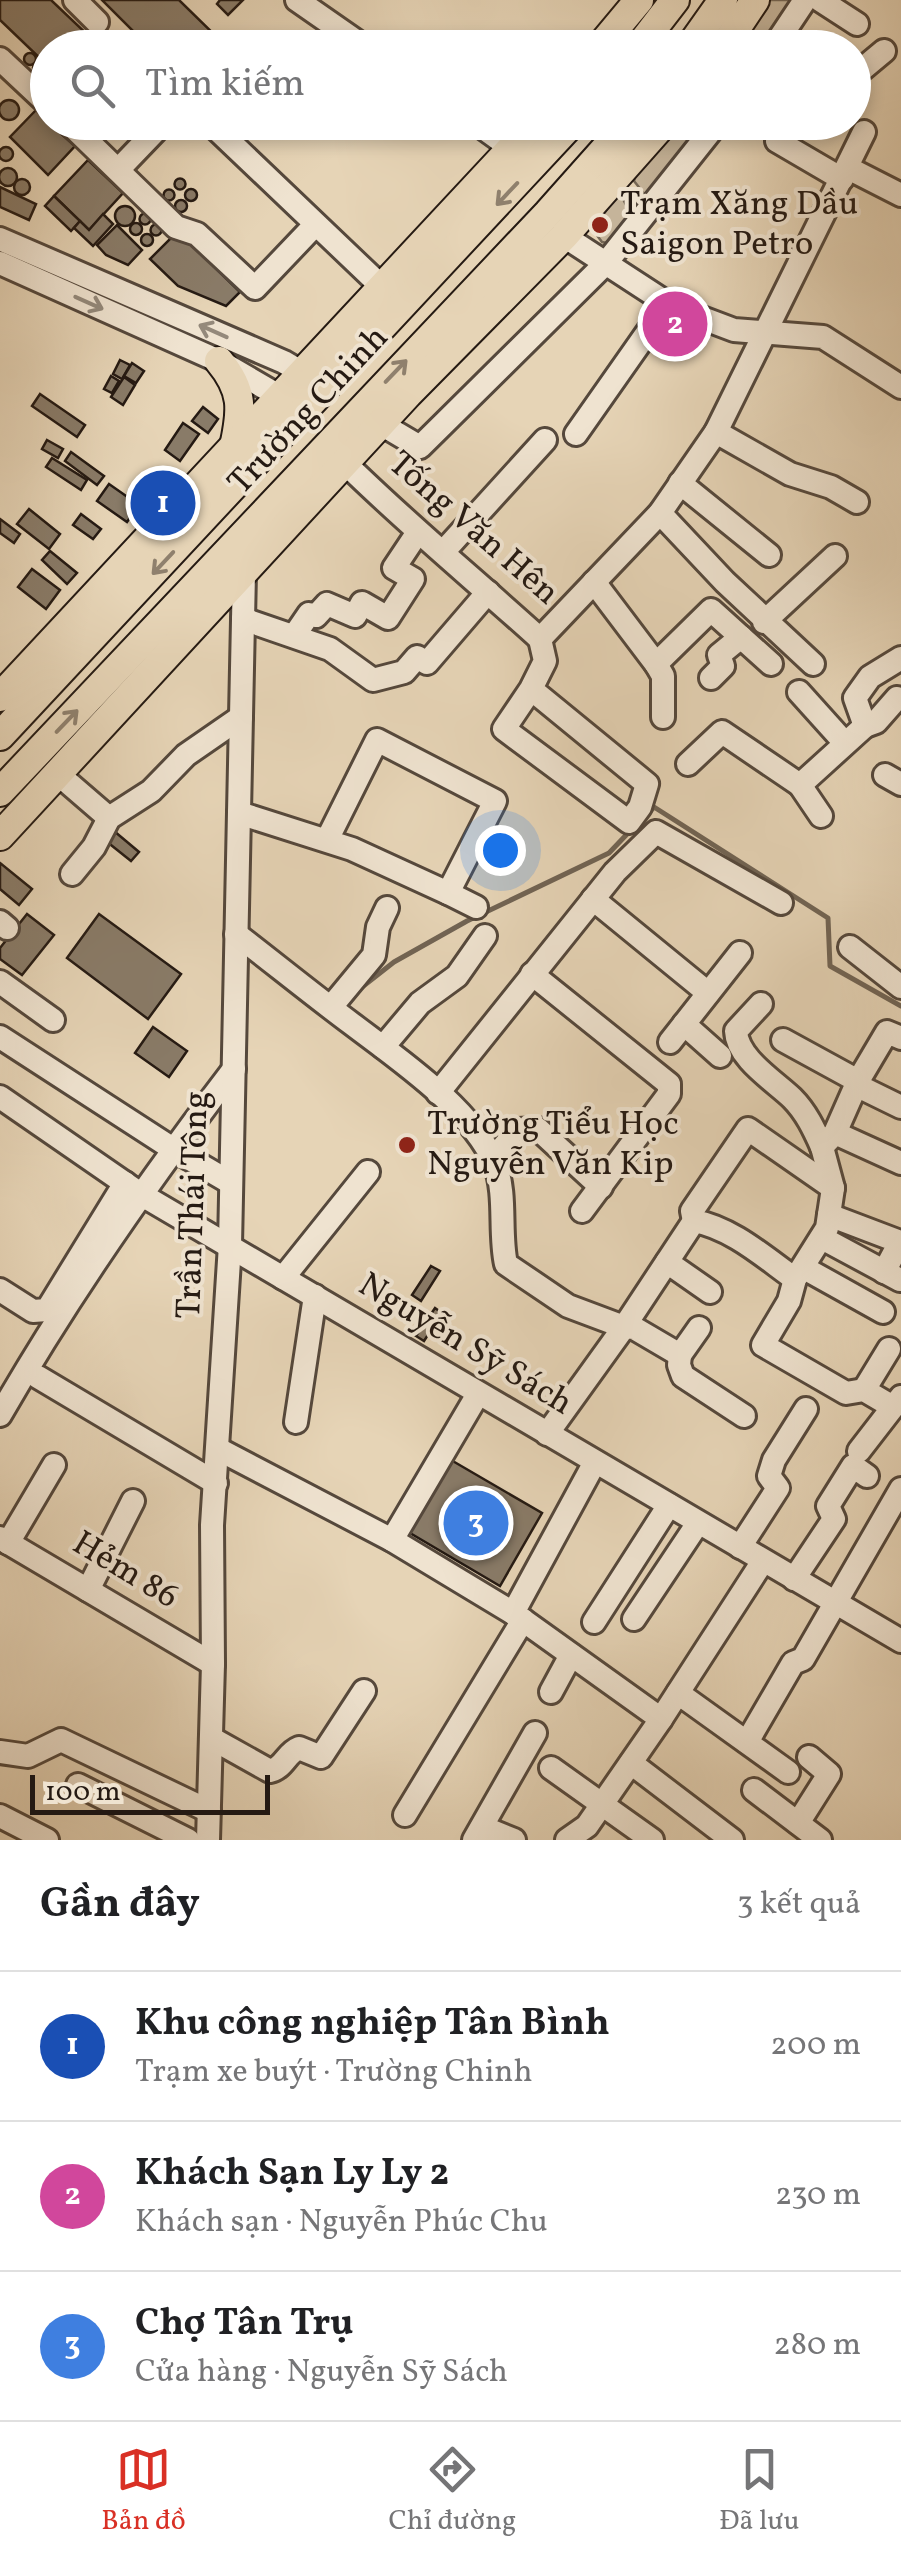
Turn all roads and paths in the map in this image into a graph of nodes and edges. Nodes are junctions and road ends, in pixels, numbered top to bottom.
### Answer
1 (75, 0) edge
2 (297, 0) edge
3 (640, 0) edge
4 (675, 0) edge
5 (723, 0) edge
6 (756, 0) edge
7 (804, 0) edge
8 (820, 0) edge
9 (97, 22) dead end
10 (857, 24) dead end
11 (340, 30) edge
12 (615, 30) edge
13 (652, 30) edge
14 (702, 30) edge
15 (735, 30) edge
16 (785, 30) edge
17 (884, 51) dead end
18 (0, 60) edge
19 (871, 62) edge
20 (30, 88) edge
21 (87, 140) edge
22 (147, 140) edge
23 (228, 140) edge
24 (500, 140) edge
25 (522, 140) edge
26 (557, 140) edge
27 (614, 140) edge
28 (649, 140) edge
29 (704, 140) edge
30 (860, 140) edge
31 (777, 141) dead end
32 (514, 150) junction
33 (118, 170) junction
34 (845, 174) junction
35 (901, 195) edge
36 (315, 225) junction
37 (564, 236) junction
38 (0, 239) edge
39 (0, 263) edge
40 (606, 263) junction
41 (381, 286) junction
42 (668, 303) junction
43 (764, 334) junction
44 (219, 361) junction
45 (301, 372) junction
46 (901, 387) edge
47 (325, 389) junction
48 (279, 396) junction
49 (299, 417) junction
50 (370, 418) junction
51 (716, 432) junction
52 (576, 434) dead end
53 (545, 440) dead end
54 (235, 443) junction
55 (336, 454) junction
56 (680, 483) junction
57 (857, 502) dead end
58 (218, 506) junction
59 (660, 513) junction
60 (418, 532) junction
61 (444, 551) junction
62 (769, 554) dead end
63 (835, 556) dead end
64 (244, 572) junction
65 (594, 582) junction
66 (488, 592) junction
67 (243, 619) junction
68 (764, 622) junction
69 (294, 636) junction
70 (740, 637) junction
71 (540, 639) junction
72 (901, 658) edge
73 (656, 664) junction
74 (771, 664) dead end
75 (813, 664) dead end
76 (711, 678) dead end
77 (530, 688) junction
78 (799, 692) dead end
79 (0, 697) edge
80 (897, 698) dead end
81 (241, 717) junction
82 (663, 717) dead end
83 (865, 726) junction
84 (0, 736) edge
85 (844, 742) junction
86 (688, 764) dead end
87 (58, 774) junction
88 (4, 779) edge
89 (800, 785) junction
90 (33, 801) junction
91 (640, 808) junction
92 (239, 813) junction
93 (821, 816) dead end
94 (110, 818) junction
95 (656, 832) junction
96 (0, 836) edge
97 (327, 840) junction
98 (72, 874) dead end
99 (448, 893) junction
100 (592, 899) junction
101 (781, 903) dead end
102 (476, 906) dead end
103 (387, 908) dead end
104 (236, 934) junction
105 (485, 936) dead end
106 (850, 947) dead end
107 (740, 953) dead end
108 (532, 974) junction
109 (0, 982) edge
110 (901, 988) edge
111 (708, 992) junction
112 (760, 1004) dead end
113 (331, 1007) junction
114 (53, 1020) dead end
115 (0, 1037) edge
116 (901, 1038) edge
117 (782, 1040) dead end
118 (384, 1047) junction
119 (720, 1056) dead end
120 (234, 1069) junction
121 (858, 1084) junction
122 (438, 1093) junction
123 (0, 1097) edge
124 (901, 1107) edge
125 (829, 1140) junction
126 (172, 1150) junction
127 (492, 1160) junction
128 (901, 1163) edge
129 (368, 1172) dead end
130 (232, 1183) junction
131 (601, 1186) junction
132 (833, 1188) junction
133 (134, 1189) junction
134 (582, 1211) dead end
135 (694, 1221) junction
136 (825, 1227) junction
137 (230, 1246) junction
138 (667, 1262) junction
139 (799, 1274) junction
140 (892, 1276) edge
141 (282, 1278) junction
142 (0, 1290) edge
143 (710, 1292) dead end
144 (315, 1296) junction
145 (882, 1312) dead end
146 (624, 1328) junction
147 (699, 1328) dead end
148 (889, 1348) dead end
149 (680, 1355) junction
150 (38, 1378) dead end
151 (864, 1390) junction
152 (478, 1394) junction
153 (897, 1402) edge
154 (806, 1409) dead end
155 (0, 1415) edge
156 (744, 1416) dead end
157 (296, 1422) dead end
158 (547, 1434) junction
159 (218, 1449) junction
160 (859, 1451) dead end
161 (595, 1462) junction
162 (54, 1464) dead end
163 (867, 1476) dead end
164 (216, 1483) junction
165 (901, 1489) edge
166 (133, 1501) dead end
167 (669, 1505) junction
168 (698, 1522) junction
169 (4, 1540) edge
170 (392, 1540) junction
171 (740, 1547) junction
172 (764, 1561) junction
173 (794, 1579) junction
174 (88, 1590) junction
175 (836, 1603) junction
176 (518, 1616) junction
177 (634, 1618) dead end
178 (594, 1622) dead end
179 (901, 1641) edge
180 (571, 1655) junction
181 (214, 1664) junction
182 (364, 1691) dead end
183 (551, 1692) dead end
184 (678, 1693) junction
185 (661, 1720) junction
186 (535, 1734) dead end
187 (211, 1738) junction
188 (747, 1742) junction
189 (0, 1752) edge
190 (808, 1757) dead end
191 (631, 1763) junction
192 (551, 1768) dead end
193 (788, 1772) dead end
194 (78, 1785) dead end
195 (754, 1790) dead end
196 (602, 1804) junction
197 (208, 1811) junction
198 (404, 1815) dead end
199 (0, 1816) edge
200 (798, 1824) junction
201 (478, 1834) edge
202 (574, 1838) edge
203 (47, 1840) edge
204 (188, 1840) edge
205 (208, 1840) edge
206 (514, 1840) edge
207 (652, 1840) edge
208 (732, 1840) edge
209 (820, 1840) edge

1 - 9 street
2 - 11 street
3 - 12 main road
4 - 13 main road
5 - 14 main road
6 - 15 main road
7 - 16 street
8 - 10 street
17 - 19 street
18 - 20 street
21 - 33 street
22 - 33 street
23 - 36 street
24 - 32 street
25 - 32 main road, Trường Chinh
26 -> 47 main road, Trường Chinh
50 -> 27 main road, Trường Chinh
28 - 37 main road, Trường Chinh
29 - 40 street, Trường Chinh
30 - 34 street, Tống Văn Hên
31 - 34 street
32 - 41 main road, Trường Chinh
33 - 36 street
34 - 35 street
34 - 43 street, Tống Văn Hên
36 - 41 street
37 - 40 street
37 - 50 main road, Trường Chinh
45 -> 38 street
39 -> 44 street
40 - 42 street
40 - 50 street, Trường Chinh
41 - 45 main road, Trường Chinh
42 - 43 street
42 - 52 street
43 - 46 street
43 - 51 street, Tống Văn Hên
44 - 48 street
44 - 54 main road
45 - 47 main road
45 - 48 main road, Trường Chinh
47 - 49 main road, Trường Chinh
47 - 50 main road
48 - 49 main road
48 - 54 main road, Trường Chinh
49 - 55 main road
49 - 58 main road, Trường Chinh
50 - 55 main road, Trường Chinh
51 - 56 street, Tống Văn Hên
51 - 57 street
53 - 61 street
54 - 58 main road
54 - 79 main road, Trường Chinh
55 - 60 street, Tống Văn Hên
55 - 64 main road, Trường Chinh
88 -> 55 main road, Trường Chinh
56 - 59 street, Tống Văn Hên
56 - 62 street
58 -> 84 main road, Trường Chinh
59 - 65 street, Tống Văn Hên
59 - 68 street
60 - 61 street, Tống Văn Hên
60 - 69 street
61 - 66 street, Tống Văn Hên
63 - 68 street
64 - 67 street, Trần Thái Tông
64 - 87 main road, Trường Chinh
65 - 71 street, Tống Văn Hên
65 - 73 street
66 - 69 street
66 - 71 street, Tống Văn Hên
67 - 69 street
67 - 81 street, Trần Thái Tông
68 - 75 street
70 - 73 street
70 - 74 street
70 - 76 street
71 - 77 street
72 - 83 street
73 - 82 street
77 - 91 street
77 - 91 street
78 - 85 street
80 - 83 street
81 - 92 street, Trần Thái Tông
81 - 94 street
83 - 85 street
85 - 89 street
86 - 89 street
87 - 90 main road, Trường Chinh
87 - 94 street
88 - 90 main road
89 - 93 street
90 - 96 main road, Trường Chinh
91 - 95 street
92 - 97 street
92 - 104 street, Trần Thái Tông
94 - 98 street
95 - 100 street
95 - 101 street
97 - 99 street
97 - 99 street
99 - 102 street
100 - 108 street
100 - 111 street
103 - 113 street
104 - 113 street
104 - 120 street, Trần Thái Tông
105 - 118 street
106 - 110 street
107 - 111 street
108 - 122 street
108 - 131 street
109 - 114 street
111 - 119 street
112 - 125 street
113 - 118 street
115 - 126 street
116 - 121 street
117 - 121 street
118 - 122 street
120 - 126 street
120 - 130 street, Trần Thái Tông
121 - 124 street
121 - 125 street
122 - 127 street
123 - 133 street, Nguyễn Sỹ Sách
125 - 128 street
125 - 132 street
126 - 130 street
126 - 133 street
127 - 131 street
127 - 146 street
129 - 141 street
130 - 137 street, Trần Thái Tông
131 - 134 street
132 - 135 street
132 - 136 street
133 - 137 street, Nguyễn Sỹ Sách
133 - 142 street
133 - 155 street
135 - 138 street
135 - 139 street
136 - 139 street
136 - 140 street
136 - 140 street
137 - 141 street, Nguyễn Sỹ Sách
137 - 159 street, Trần Thái Tông
138 - 143 street
138 - 146 street
139 - 145 street
139 - 151 street
141 - 144 street, Nguyễn Sỹ Sách
144 - 152 street, Nguyễn Sỹ Sách
144 - 157 street
146 - 149 street
146 - 158 street
147 - 149 street
148 - 151 street
149 - 156 street
150 - 164 street
151 - 153 street
152 - 158 street, Nguyễn Sỹ Sách
152 - 170 street
153 - 160 street
154 - 171 street
158 - 161 street, Nguyễn Sỹ Sách
159 - 164 street, Trần Thái Tông
159 - 170 street
161 - 167 street, Nguyễn Sỹ Sách
161 - 176 street
162 - 169 street
163 - 173 street
164 - 181 street, Trần Thái Tông
165 - 175 street
166 - 174 street
167 - 168 street, Nguyễn Sỹ Sách
167 - 178 street
168 - 171 street, Nguyễn Sỹ Sách
168 - 177 street
169 - 174 street, Hẻm 86
170 - 176 street
171 - 172 street, Nguyễn Sỹ Sách
172 - 173 street, Nguyễn Sỹ Sách
172 - 184 street
173 - 175 street, Nguyễn Sỹ Sách
174 - 181 street, Hẻm 86
175 - 179 street, Nguyễn Sỹ Sách
175 - 188 street
176 - 180 street
176 - 198 street
180 - 183 street
180 - 185 street
181 - 187 street, Trần Thái Tông
182 - 187 street
184 - 185 street
184 - 188 street
185 - 191 street
186 - 201 street
187 - 197 street, Trần Thái Tông
188 - 193 street
189 - 197 street
190 - 200 street
191 - 196 street
191 - 208 street
192 - 196 street
194 - 204 street
195 - 200 street
196 - 202 street
196 - 207 street
197 - 205 street, Trần Thái Tông
199 - 203 street
200 - 209 street
201 - 206 street

